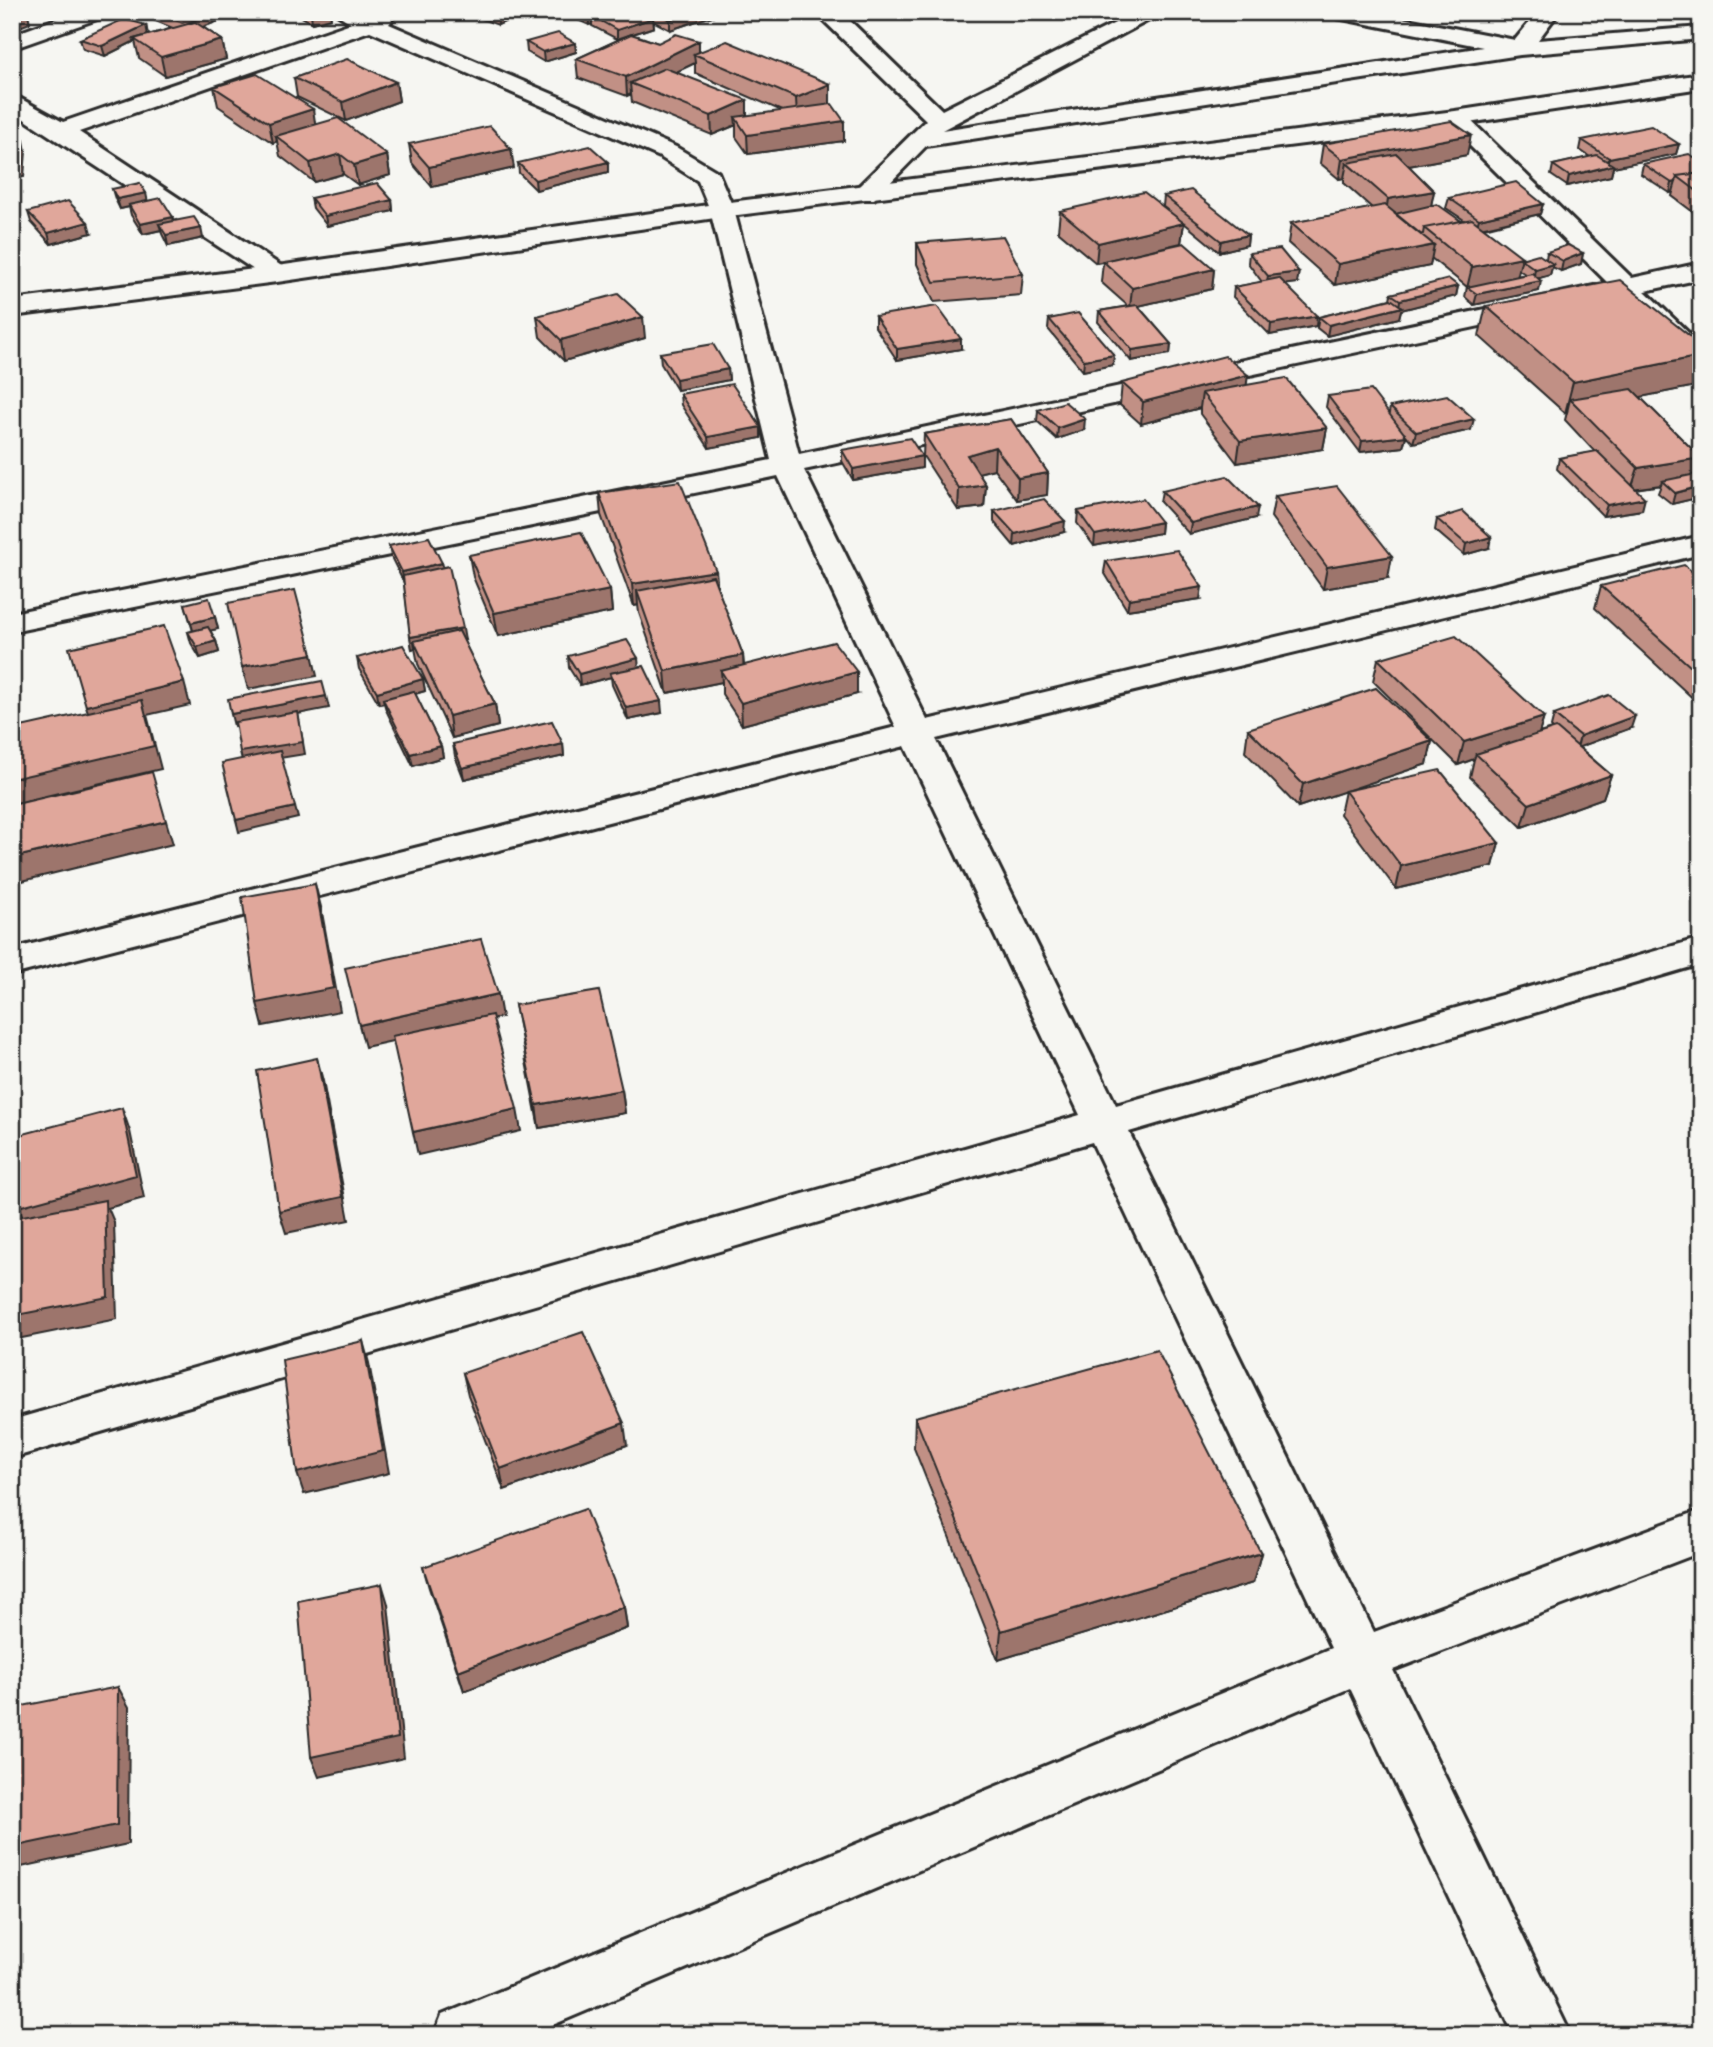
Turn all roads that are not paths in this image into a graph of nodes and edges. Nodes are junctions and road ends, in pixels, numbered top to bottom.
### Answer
1 (95, 12) edge
2 (344, 12) edge
3 (403, 12) edge
4 (825, 12) edge
5 (1154, 12) edge
6 (1337, 12) edge
7 (1549, 12) edge
8 (369, 25) junction
9 (1701, 33) edge
10 (12, 43) edge
11 (1520, 48) junction
12 (1701, 81) edge
13 (12, 101) edge
14 (1455, 118) junction
15 (939, 120) junction
16 (61, 130) junction
17 (921, 140) junction
18 (865, 194) junction
19 (722, 210) junction
20 (1701, 271) edge
21 (277, 274) junction
22 (1626, 287) junction
23 (12, 308) edge
24 (1701, 360) edge
25 (787, 465) junction
26 (1701, 545) edge
27 (12, 622) edge
28 (916, 733) junction
29 (1701, 951) edge
30 (12, 962) edge
31 (1105, 1124) junction
32 (12, 1439) edge
33 (1689, 1547) edge
34 (1362, 1659) junction
35 (462, 2035) edge
36 (1543, 2035) edge

1 - 10 main road
2 - 8 main road
3 - 8 main road
4 - 15 main road
5 - 15 main road
6 - 11 main road
7 - 11 main road
8 - 16 main road
8 - 19 main road
9 - 11 main road
11 - 17 main road
12 - 14 main road
13 - 16 main road
14 - 18 main road
14 - 22 main road
15 - 17 main road
16 - 21 main road
17 - 18 main road
18 - 19 main road
19 - 21 main road
19 - 25 main road
20 - 22 main road
21 - 23 main road
22 - 24 main road
22 - 25 main road
25 - 27 main road
25 - 28 main road
26 - 28 main road
28 - 30 main road
28 - 31 main road
29 - 31 main road
31 - 32 main road
31 - 34 main road
33 - 34 main road
34 - 35 main road
34 - 36 main road

